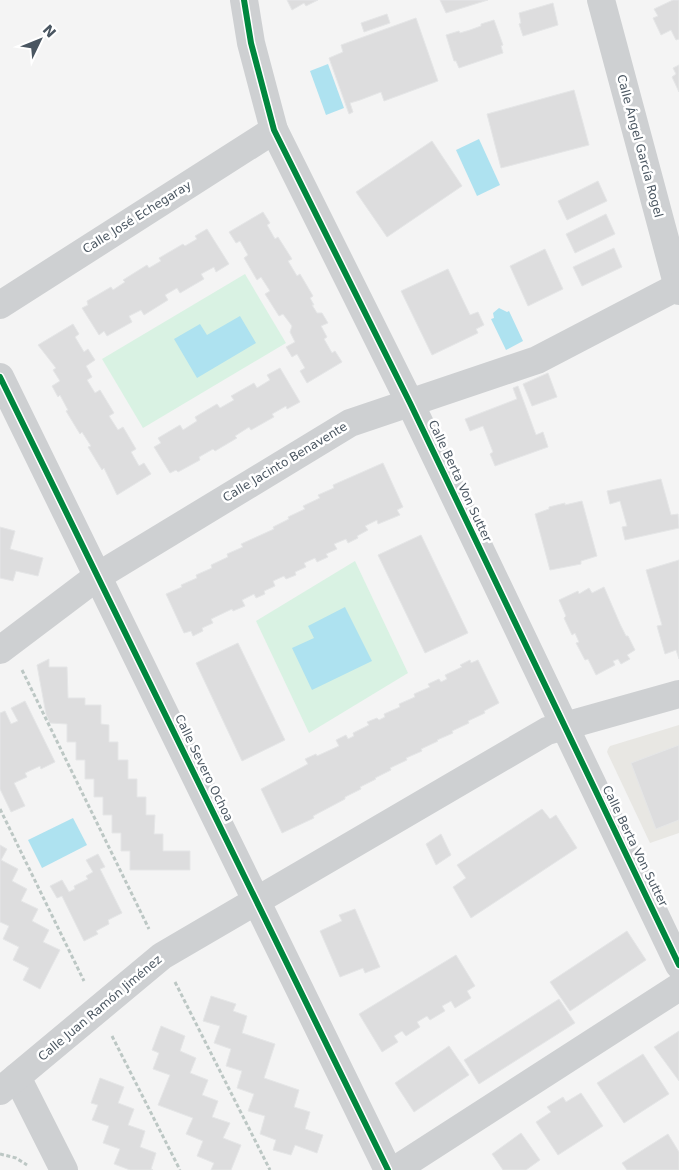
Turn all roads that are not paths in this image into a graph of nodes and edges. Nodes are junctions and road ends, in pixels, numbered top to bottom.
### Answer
1 (244, 0) edge
2 (601, 0) edge
3 (274, 130) junction
4 (679, 288) edge
5 (0, 305) edge
6 (0, 377) edge
7 (410, 402) junction
8 (98, 576) junction
9 (5, 647) edge
10 (679, 694) edge
11 (565, 726) junction
12 (256, 902) junction
13 (679, 965) edge
14 (679, 988) edge
15 (9, 1084) edge
16 (64, 1170) edge
17 (388, 1170) edge
18 (395, 1170) edge

1 - 3 street, Calle Berta Von Sutter
2 - 4 street, Calle Ángel García Rogel
3 - 5 street, Calle José Echegaray
3 - 7 street, Calle Berta Von Sutter
4 - 7 street, Calle Jacinto Benavente
6 - 8 street, Calle Severo Ochoa
7 - 8 street, Calle Jacinto Benavente
7 - 11 street, Calle Berta Von Sutter
8 - 9 street, Calle Jacinto Benavente
8 - 12 street, Calle Severo Ochoa
10 - 11 street, Calle Juan Ramón Jiménez
11 - 12 street, Calle Juan Ramón Jiménez
11 - 13 street, Calle Berta Von Sutter
12 - 15 street, Calle Juan Ramón Jiménez
12 - 17 street, Calle Severo Ochoa
14 - 18 street
15 - 16 street

